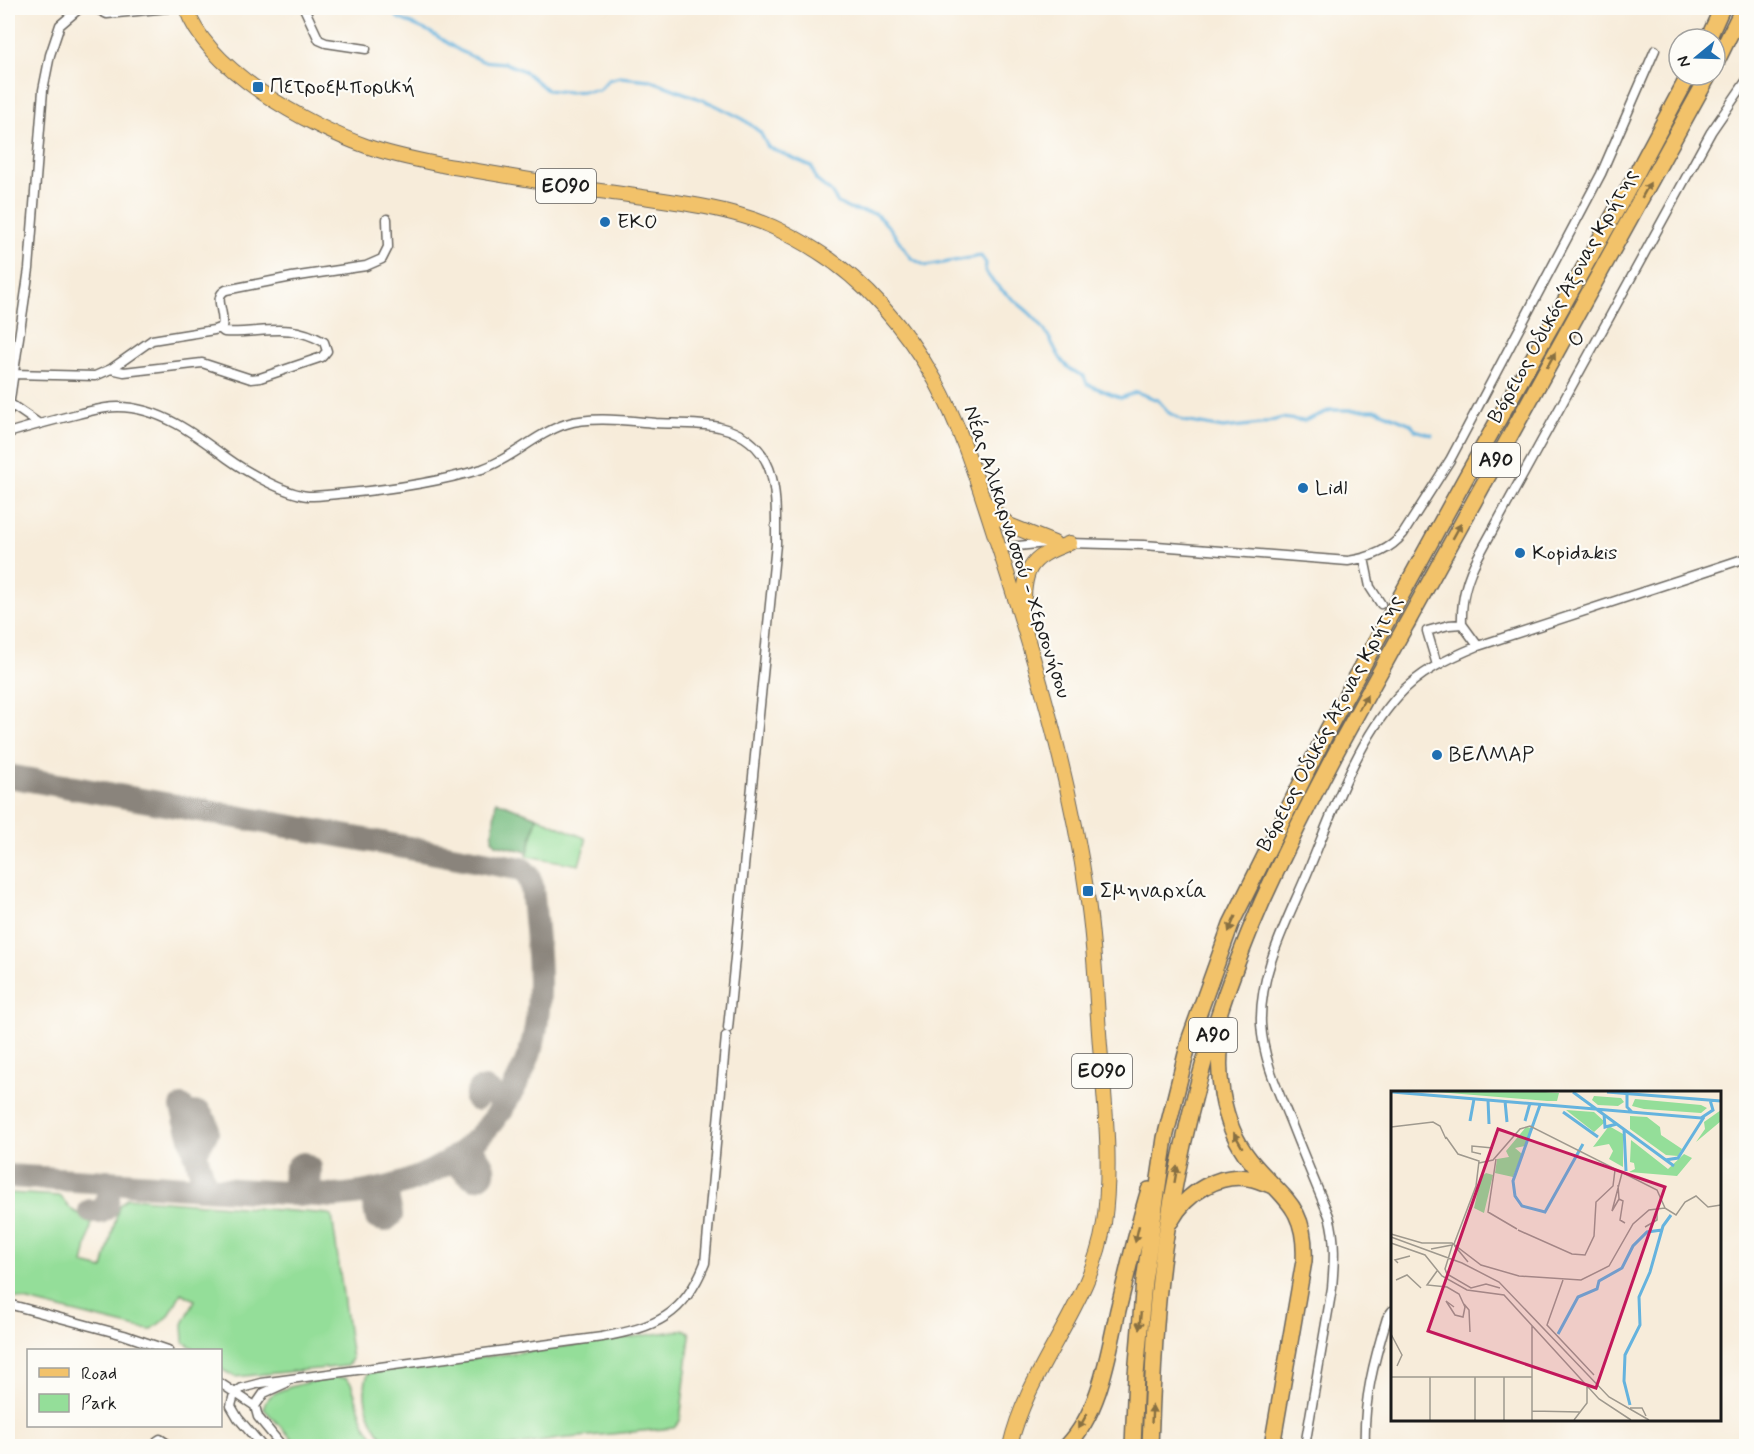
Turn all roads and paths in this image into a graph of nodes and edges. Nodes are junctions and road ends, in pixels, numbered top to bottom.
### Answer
1 (80, 8) edge
2 (95, 8) edge
3 (168, 8) edge
4 (186, 8) edge
5 (304, 8) edge
6 (1722, 8) edge
7 (1743, 8) edge
8 (1713, 27) edge
9 (1727, 41) edge
10 (366, 49) dead end
11 (1656, 50) dead end
12 (1746, 81) edge
13 (1683, 87) edge
14 (1702, 87) edge
15 (387, 219) dead end
16 (219, 328) junction
17 (111, 369) junction
18 (13, 374) junction
19 (8, 408) edge
20 (39, 423) junction
21 (8, 433) edge
22 (983, 501) junction
23 (1054, 543) junction
24 (1070, 543) junction
25 (999, 548) junction
26 (1364, 558) junction
27 (1746, 558) edge
28 (1381, 604) tunnel mouth
29 (1023, 624) junction
30 (1462, 624) junction
31 (1418, 626) tunnel mouth
32 (1427, 631) junction
33 (1478, 646) junction
34 (1437, 665) junction
35 (1287, 847) junction
36 (1165, 1138) junction
37 (1273, 1186) junction
38 (1166, 1231) junction
39 (8, 1304) edge
40 (1391, 1312) edge
41 (165, 1349) edge
42 (300, 1378) junction
43 (222, 1385) edge
44 (234, 1394) junction
45 (255, 1406) junction
46 (157, 1446) edge
47 (171, 1446) edge
48 (262, 1446) edge
49 (282, 1446) edge
50 (1010, 1446) edge
51 (1067, 1446) edge
52 (1133, 1446) edge
53 (1150, 1446) edge
54 (1272, 1446) edge
55 (1305, 1446) edge
56 (1365, 1446) edge

1 - 18 street
2 - 3 street
4 - 22 main road, Νέας Αλικαρνασσού - Χερσονήσου / ΕΟ90
5 - 10 street
6 - 8 highway
7 - 9 highway
11 - 26 street
12 - 30 street, Ο
13 -> 36 highway, Βόρειος Οδικός Άξονας Κρήτης / Α90
35 -> 14 highway, Βόρειος Οδικός Άξονας Κρήτης / Α90
15 - 16 street
16 - 17 street
16 - 17 street
17 - 18 street
18 - 19 street
19 - 20 street
20 - 21 street
20 - 42 street
22 - 23 main road
22 - 25 main road, Νέας Αλικαρνασσού - Χερσονήσου / ΕΟ90
23 - 24 street
23 - 25 street
24 - 26 street
24 - 29 main road
25 - 29 main road, Νέας Αλικαρνασσού - Χερσονήσου / ΕΟ90
26 - 28 street
27 - 33 street
29 - 50 main road, Νέας Αλικαρνασσού - Χερσονήσου / ΕΟ90
30 - 32 street
30 - 33 street
31 - 32 street
32 - 34 street
33 - 34 street
34 - 55 street
37 -> 35 highway
38 -> 35 highway, Βόρειος Οδικός Άξονας Κρήτης / Α90
36 -> 51 highway
36 -> 52 highway, Βόρειος Οδικός Άξονας Κρήτης / Α90
37 - 38 highway
37 - 54 highway
53 -> 38 highway, Βόρειος Οδικός Άξονας Κρήτης / Α90
39 - 41 street
40 - 56 street
42 - 44 street
42 - 45 street
43 - 44 street
44 - 45 street
44 - 48 street
45 - 49 street
46 - 47 street

